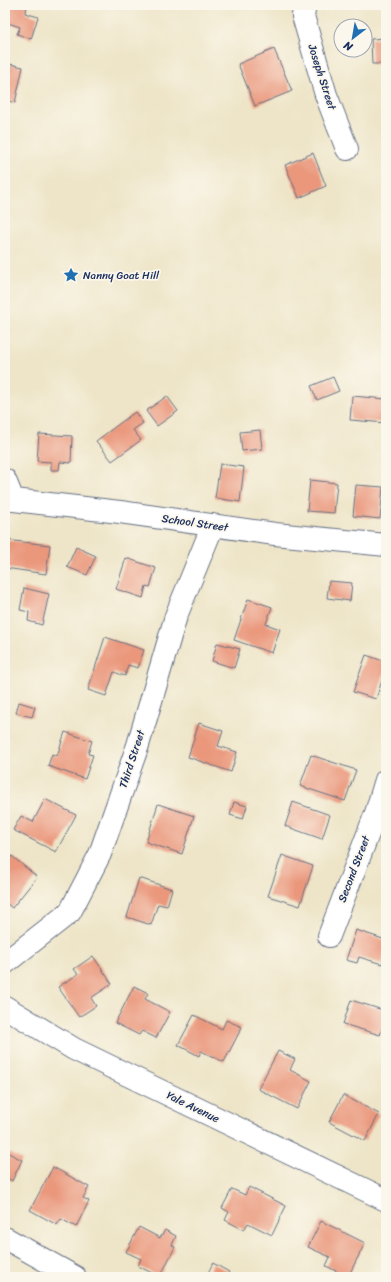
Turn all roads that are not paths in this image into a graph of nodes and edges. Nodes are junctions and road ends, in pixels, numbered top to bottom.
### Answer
1 (304, 5) edge
2 (347, 149) dead end
3 (5, 480) edge
4 (9, 500) edge
5 (213, 525) junction
6 (386, 545) edge
7 (386, 780) edge
8 (329, 936) dead end
9 (5, 963) edge
10 (5, 1007) edge
11 (386, 1200) edge
12 (5, 1238) edge
13 (75, 1277) edge

1 - 2 street, Joseph Street
3 - 4 street
4 - 5 street, School Street
5 - 6 street, School Street
5 - 9 street, Third Street
7 - 8 street, Second Street
10 - 11 street, Yale Avenue
12 - 13 street

